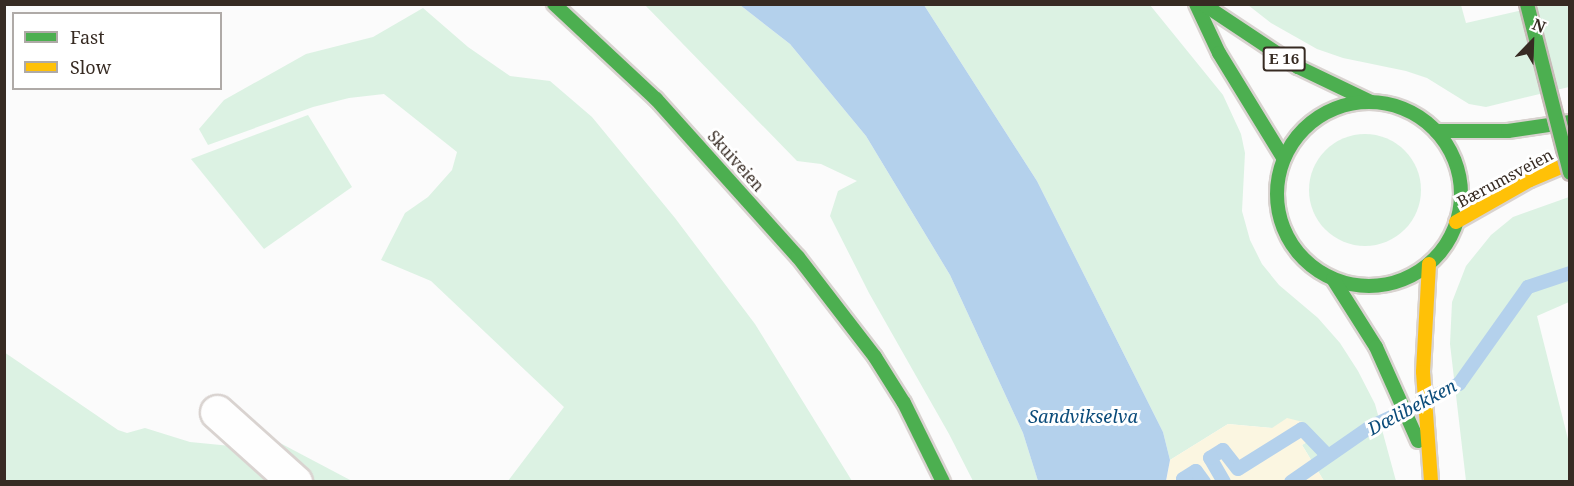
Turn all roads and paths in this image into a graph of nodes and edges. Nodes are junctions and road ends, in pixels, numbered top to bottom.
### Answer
1 (554, 4) edge
2 (1196, 4) edge
3 (1203, 4) edge
4 (1527, 4) edge
5 (1371, 102) junction
6 (1569, 122) edge
7 (1436, 131) junction
8 (1284, 159) junction
9 (1569, 163) edge
10 (1569, 173) edge
11 (1456, 222) junction
12 (1428, 264) junction
13 (1333, 279) junction
14 (217, 412) dead end
15 (1428, 465) junction
16 (295, 482) edge
17 (943, 482) edge
18 (1431, 482) edge

1 - 17 main road, Skuiveien
2 - 8 main road
3 - 5 main road, E 16
4 - 10 main road, bridge
5 - 7 main road
5 - 8 main road
6 - 7 main road, Bærumsveien
7 - 11 main road
8 - 13 main road
9 - 11 main road, Bærumsveien
11 - 12 main road
12 - 13 main road
12 - 15 main road
13 - 15 main road
14 - 16 street
15 - 18 main road

